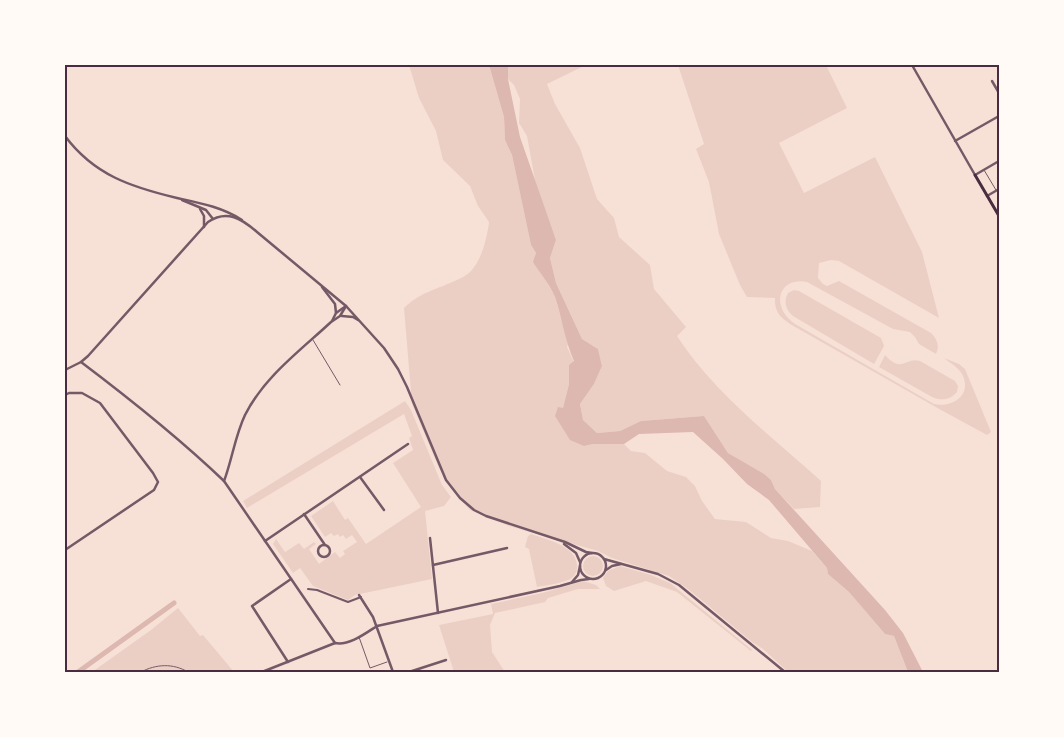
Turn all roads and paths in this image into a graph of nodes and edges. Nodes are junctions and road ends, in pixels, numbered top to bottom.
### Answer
1 (912, 65) edge
2 (992, 81) dead end
3 (999, 93) edge
4 (999, 116) edge
5 (65, 136) edge
6 (955, 141) junction
7 (999, 161) edge
8 (984, 170) junction
9 (975, 175) junction
10 (998, 189) edge
11 (987, 196) junction
12 (176, 197) junction
13 (199, 207) junction
14 (999, 216) edge
15 (213, 219) junction
16 (244, 221) junction
17 (204, 227) junction
18 (316, 280) junction
19 (346, 306) junction
20 (336, 313) junction
21 (340, 316) junction
22 (331, 322) junction
23 (362, 322) junction
24 (312, 340) junction
25 (81, 362) junction
26 (65, 370) edge
27 (340, 385) dead end
28 (65, 395) edge
29 (408, 444) dead end
30 (360, 476) junction
31 (224, 481) junction
32 (384, 510) dead end
33 (304, 514) junction
34 (430, 538) dead end
35 (554, 539) junction
36 (265, 541) junction
37 (325, 545) junction
38 (507, 548) dead end
39 (65, 550) edge
40 (592, 553) junction
41 (604, 559) junction
42 (580, 564) junction
43 (623, 564) junction
44 (433, 565) junction
45 (605, 571) junction
46 (291, 579) junction
47 (589, 579) junction
48 (571, 583) junction
49 (308, 589) dead end
50 (360, 596) joint
51 (438, 613) junction
52 (377, 626) junction
53 (359, 636) junction
54 (335, 643) junction
55 (446, 660) dead end
56 (389, 661) junction
57 (288, 662) junction
58 (141, 672) edge
59 (188, 672) edge
60 (262, 672) edge
61 (393, 672) edge
62 (409, 672) edge
63 (785, 672) edge

1 - 6 street
2 - 3 street
4 - 6 street
5 - 12 street
6 - 9 street
7 - 8 street
8 - 9 street
8 - 10 lane
9 - 11 main road
10 - 11 street
11 - 14 main road
12 - 13 street
12 - 16 street
13 - 15 street
13 - 17 street
15 - 16 street
15 - 17 street
16 - 18 street
17 - 25 street
18 - 19 street
18 - 20 street
19 - 20 street
19 - 21 street
19 - 23 street
20 - 22 street
21 - 22 street
21 - 23 street
22 - 24 street
23 - 35 street
24 - 27 lane
24 - 31 street
25 - 26 street
25 - 31 street
28 - 39 street
29 - 30 street
30 - 32 street
30 - 33 street
31 - 36 street
33 - 36 street
33 - 37 street
34 - 44 street
35 - 40 street
35 - 42 street
36 - 46 street
37 - 37 street
38 - 44 street
40 - 41 street
40 - 42 street
41 - 43 street
41 - 45 street
42 - 47 street
42 - 48 street
43 - 45 street
43 - 63 street
44 - 51 street
45 - 47 street
46 - 54 street
46 - 57 street
47 - 48 street
48 - 51 street
49 - 50 street
50 - 52 street
51 - 52 street
52 - 53 street
52 - 56 street
53 - 54 street
53 - 56 lane
54 - 57 street
55 - 62 street
56 - 61 street
57 - 60 street
58 - 59 lane

